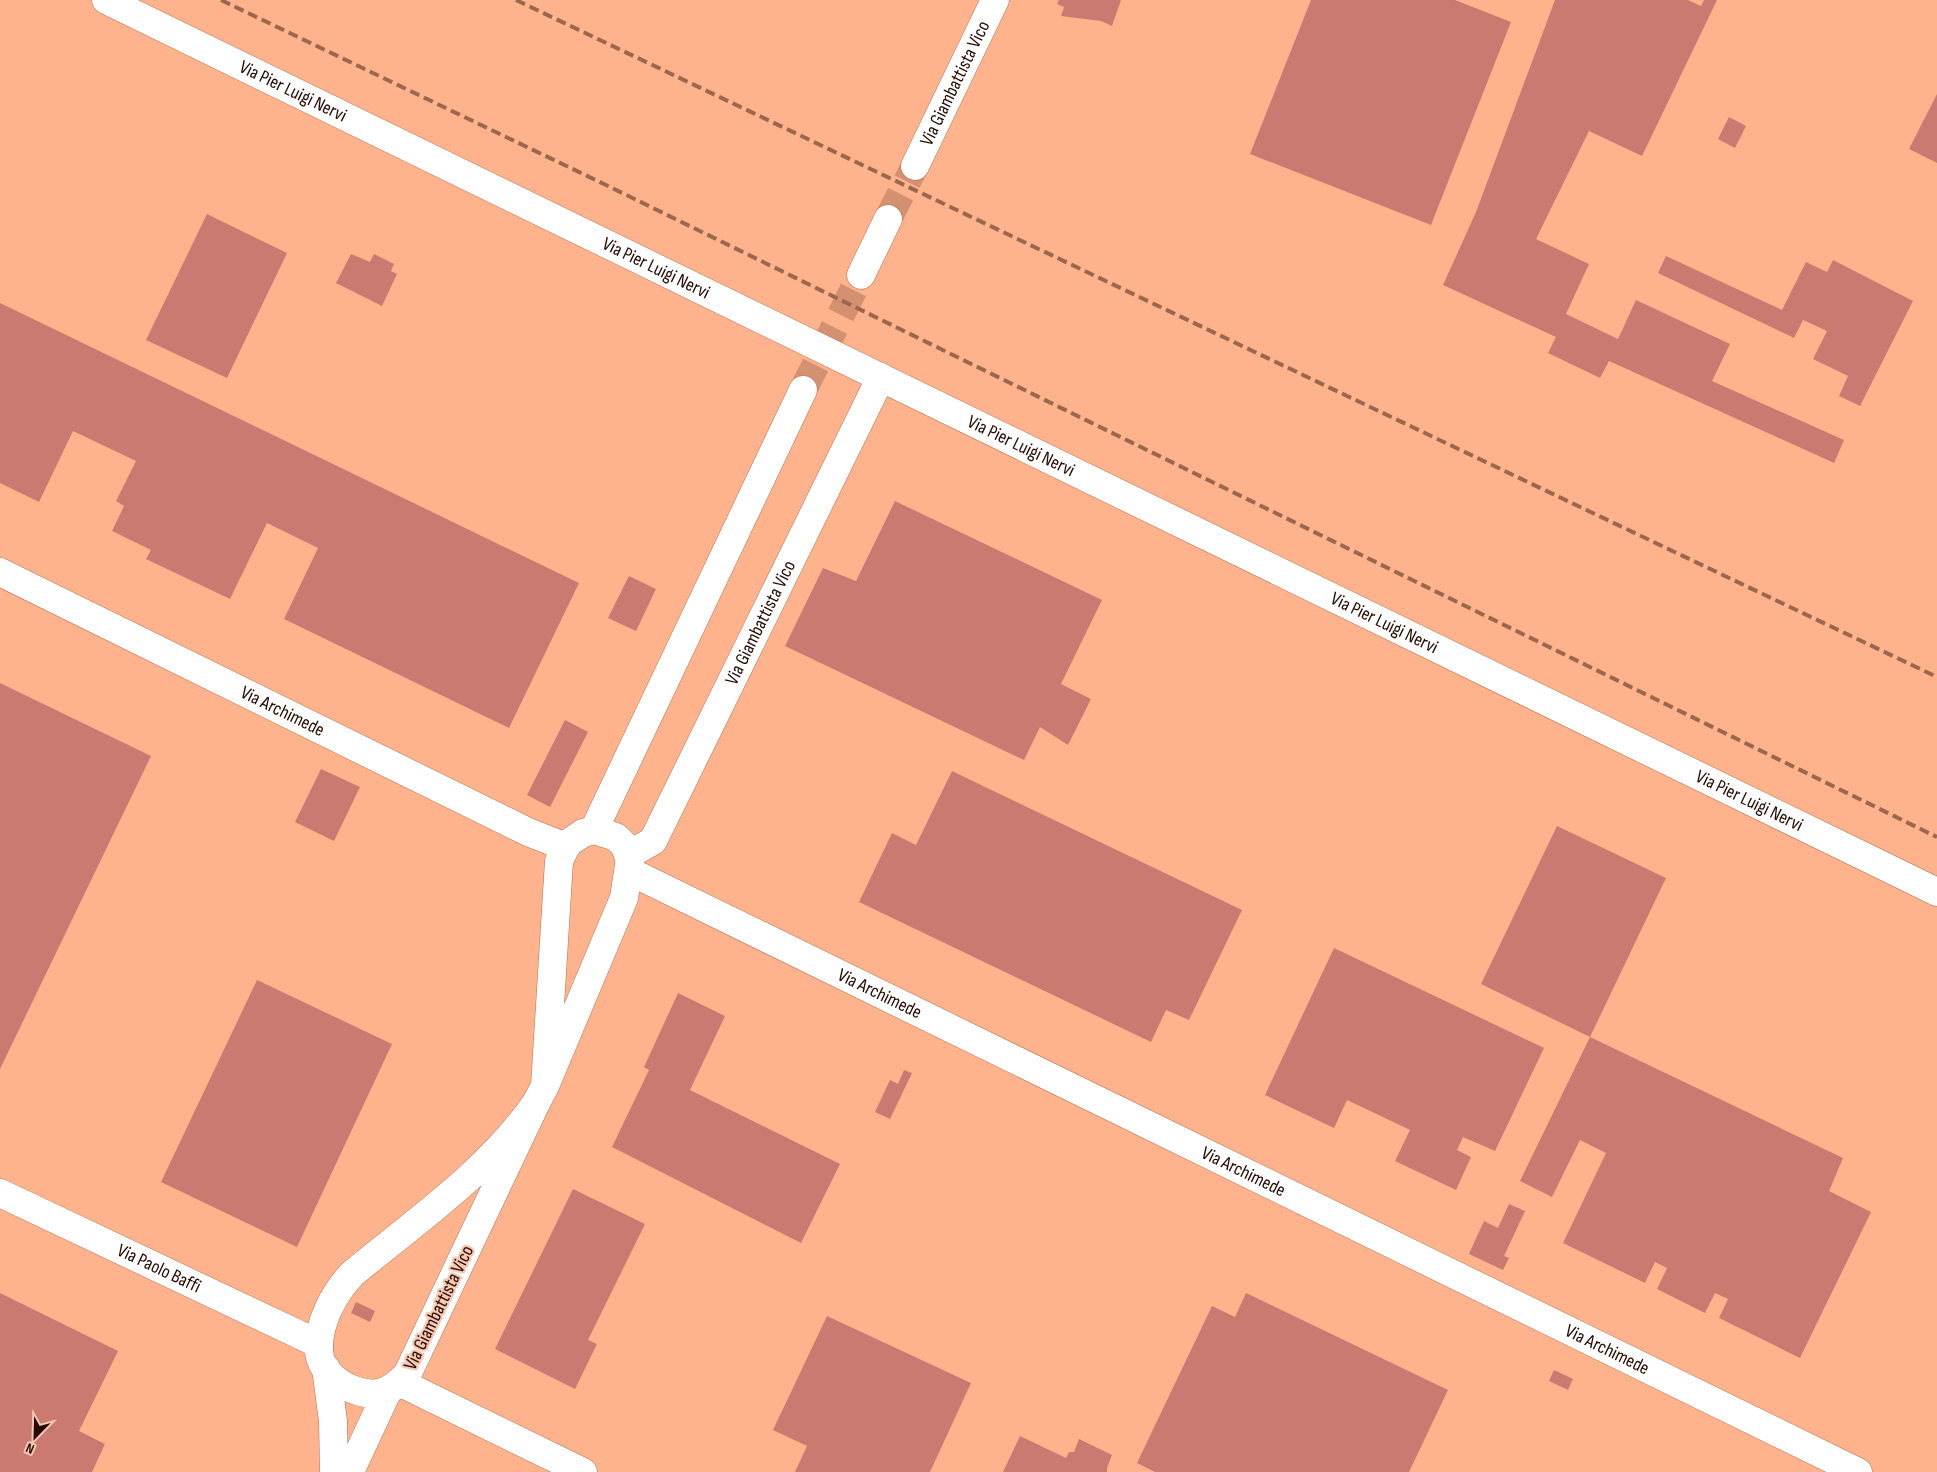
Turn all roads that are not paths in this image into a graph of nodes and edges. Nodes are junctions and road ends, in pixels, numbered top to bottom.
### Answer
1 (106, 0) edge
2 (995, 0) edge
3 (915, 166) tunnel mouth
4 (888, 220) tunnel mouth
5 (860, 275) tunnel mouth
6 (881, 377) junction
7 (803, 390) tunnel mouth
8 (0, 572) edge
9 (594, 830) junction
10 (566, 847) junction
11 (628, 863) junction
12 (1937, 892) edge
13 (540, 1095) junction
14 (0, 1193) edge
15 (322, 1356) junction
16 (393, 1386) junction
17 (334, 1472) edge
18 (350, 1472) edge
19 (582, 1472) edge
20 (1858, 1472) edge

1 - 6 street, Via Pier Luigi Nervi
2 - 3 street, Via Giambattista Vico
4 - 5 street
6 - 11 street, Via Giambattista Vico
6 - 12 street, Via Pier Luigi Nervi
7 - 9 street
8 - 10 street, Via Archimede
9 - 10 street
9 - 11 street
10 - 13 street, Via Giambattista Vico
11 - 13 street, Via Giambattista Vico
11 - 20 street, Via Archimede
13 - 15 street, Via Giambattista Vico
13 - 16 street, Via Giambattista Vico
14 - 15 street, Via Paolo Baffi
15 - 16 street
15 - 17 street
16 - 18 street, Via Giambattista Vico
16 - 19 street

